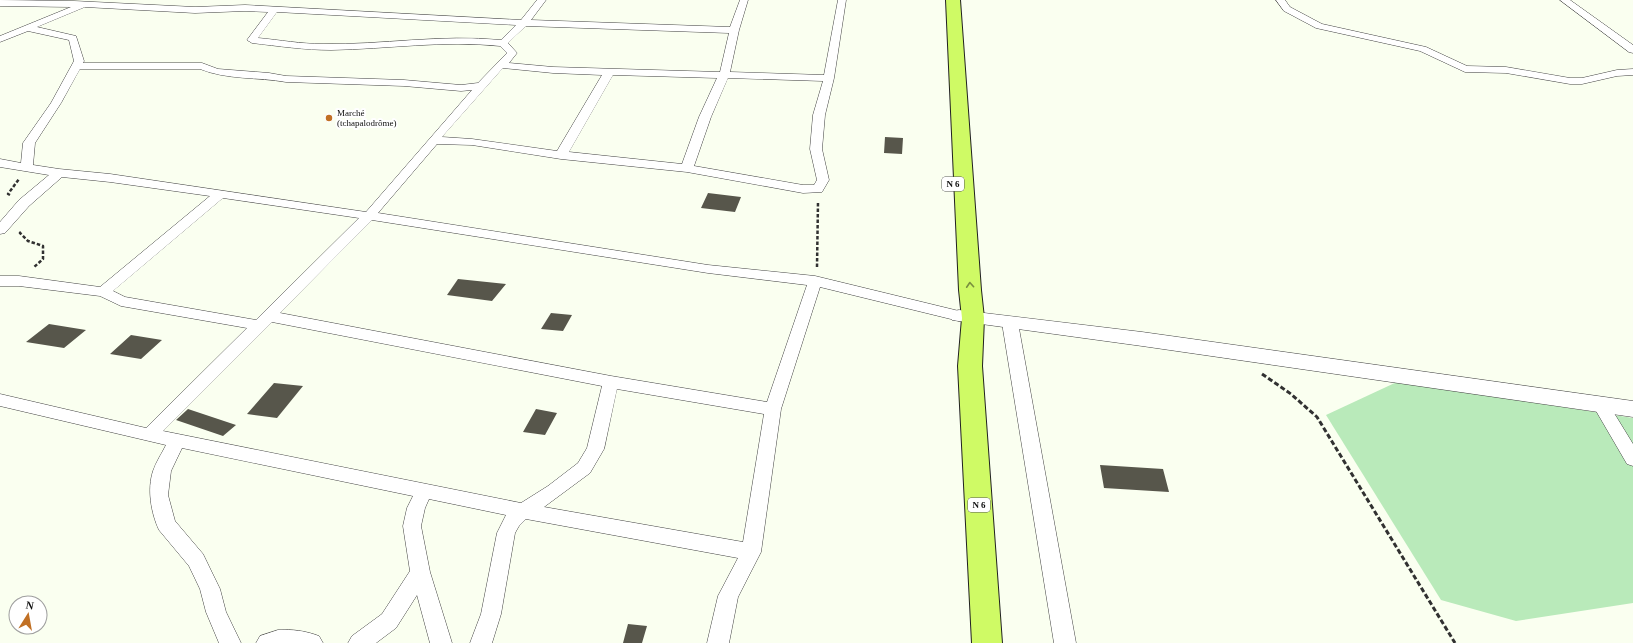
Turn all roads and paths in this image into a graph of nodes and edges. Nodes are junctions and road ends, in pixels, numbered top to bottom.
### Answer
1 (97, 0) edge
2 (214, 0) edge
3 (542, 0) edge
4 (744, 0) edge
5 (842, 0) edge
6 (944, 0) edge
7 (952, 0) edge
8 (1280, 0) edge
9 (1564, 0) edge
10 (0, 3) edge
11 (86, 4) junction
12 (195, 10) junction
13 (274, 10) junction
14 (524, 23) junction
15 (28, 28) junction
16 (734, 30) junction
17 (0, 39) edge
18 (503, 43) junction
19 (1633, 50) edge
20 (500, 65) junction
21 (77, 66) junction
22 (609, 72) junction
23 (1633, 72) edge
24 (724, 75) junction
25 (829, 78) junction
26 (481, 86) junction
27 (434, 140) junction
28 (561, 155) junction
29 (0, 163) edge
30 (27, 167) junction
31 (687, 168) junction
32 (59, 173) junction
33 (818, 189) junction
34 (221, 194) junction
35 (24, 203) junction
36 (369, 216) junction
37 (0, 230) edge
38 (0, 281) edge
39 (19, 281) junction
40 (815, 281) junction
41 (103, 292) junction
42 (966, 317) junction
43 (263, 321) junction
44 (1010, 323) junction
45 (1256, 371) dead end
46 (611, 382) junction
47 (0, 400) edge
48 (1600, 404) junction
49 (773, 409) junction
50 (1633, 409) edge
51 (149, 435) junction
52 (177, 441) junction
53 (1633, 459) edge
54 (424, 491) junction
55 (523, 511) junction
56 (751, 552) junction
57 (420, 572) junction
58 (230, 643) edge
59 (266, 643) edge
60 (312, 643) edge
61 (359, 643) edge
62 (441, 643) edge
63 (481, 643) edge
64 (718, 643) edge
65 (987, 643) edge
66 (1065, 643) edge
67 (1455, 643) edge

1 - 11 street
2 - 12 street
3 - 14 street
4 - 16 street
5 - 25 street
6 - 42 main road, N 6
42 -> 7 main road, N 6
8 - 23 street
9 - 19 street
10 - 11 street
11 - 12 street
11 - 15 street
12 - 13 street
13 - 14 street
13 - 18 street
14 - 16 street
14 - 18 street
15 - 17 street
15 - 21 street
16 - 24 street
18 - 20 street
20 - 22 street
20 - 26 street
21 - 26 street
21 - 30 street
22 - 24 street
22 - 28 street
24 - 25 street
24 - 31 street
25 - 33 street
26 - 27 street
27 - 28 street
27 - 36 street
28 - 31 street
29 - 30 street
30 - 32 street
30 - 35 path
31 - 33 street
32 - 34 street
32 - 35 street
33 - 40 path
34 - 36 street
34 - 41 street
35 - 37 street
35 - 39 path
36 - 40 street
36 - 43 street
38 - 39 street
39 - 41 street
40 - 42 street
40 - 49 street
41 - 43 street
42 - 44 street
42 - 65 main road, N 6
43 - 46 street
43 - 51 street
44 - 48 street
44 - 66 street
45 - 67 path
46 - 49 street
46 - 55 street
47 - 51 street
48 - 50 street
48 - 53 street
49 - 56 street
51 - 52 street
52 - 54 street
52 - 58 street
54 - 55 street
54 - 57 street
55 - 56 street
55 - 63 street
56 - 64 street
57 - 61 street
57 - 62 street
59 - 60 street

